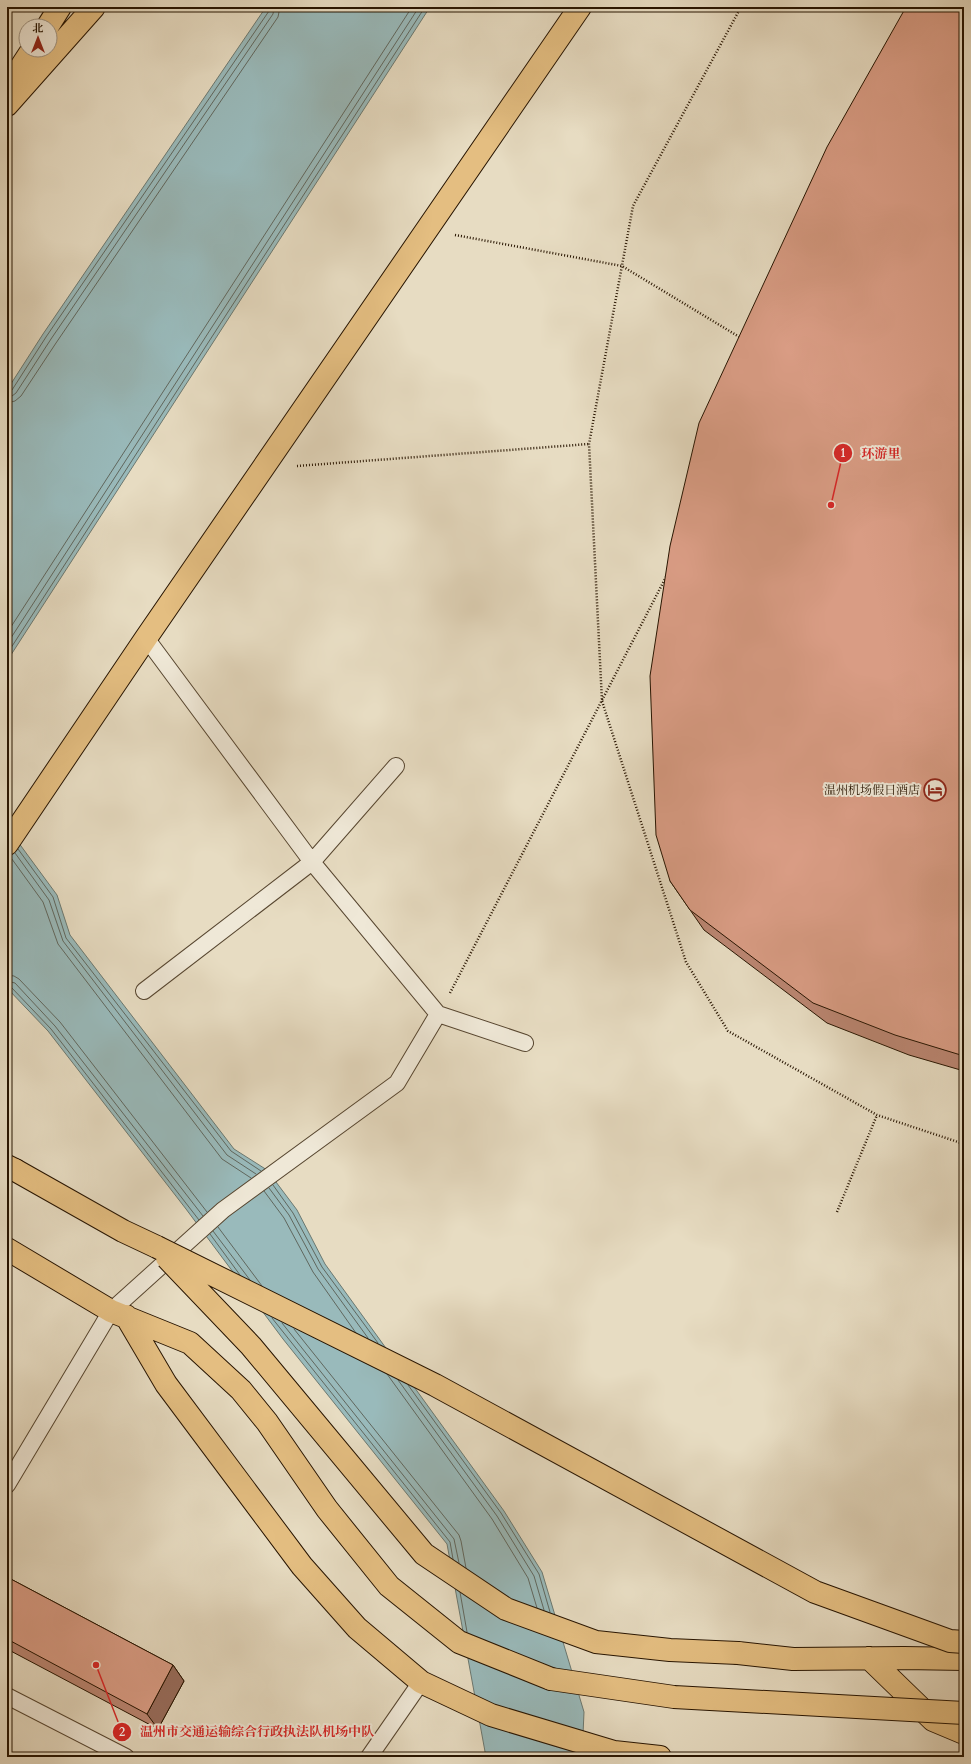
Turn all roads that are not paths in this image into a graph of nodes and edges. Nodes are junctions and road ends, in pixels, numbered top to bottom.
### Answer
1 (60, 7) edge
2 (94, 7) edge
3 (580, 7) edge
4 (53, 18) edge
5 (27, 58) edge
6 (7, 88) edge
7 (7, 105) edge
8 (146, 638) junction
9 (396, 766) dead end
10 (7, 844) edge
11 (312, 862) junction
12 (144, 992) dead end
13 (438, 1014) junction
14 (525, 1043) dead end
15 (11, 1168) edge
16 (157, 1247) junction
17 (7, 1249) edge
18 (119, 1314) junction
19 (7, 1485) edge
20 (964, 1642) edge
21 (869, 1658) junction
22 (964, 1659) edge
23 (421, 1682) junction
24 (7, 1696) edge
25 (964, 1713) edge
26 (964, 1733) edge
27 (126, 1757) edge
28 (369, 1757) edge
29 (660, 1757) edge

1 - 4 main road
2 - 7 main road
3 - 8 main road
5 - 6 main road
8 - 10 main road
8 - 11 lane
9 - 11 lane
11 - 12 lane
11 - 13 lane
13 - 14 lane
13 - 18 lane
15 - 16 main road
16 - 20 main road, bridge
16 - 21 main road, bridge
17 - 18 main road
18 - 19 lane
18 - 23 main road
18 - 25 main road, bridge
21 - 22 main road
21 - 26 main road
23 - 28 lane
23 - 29 main road
24 - 27 lane

